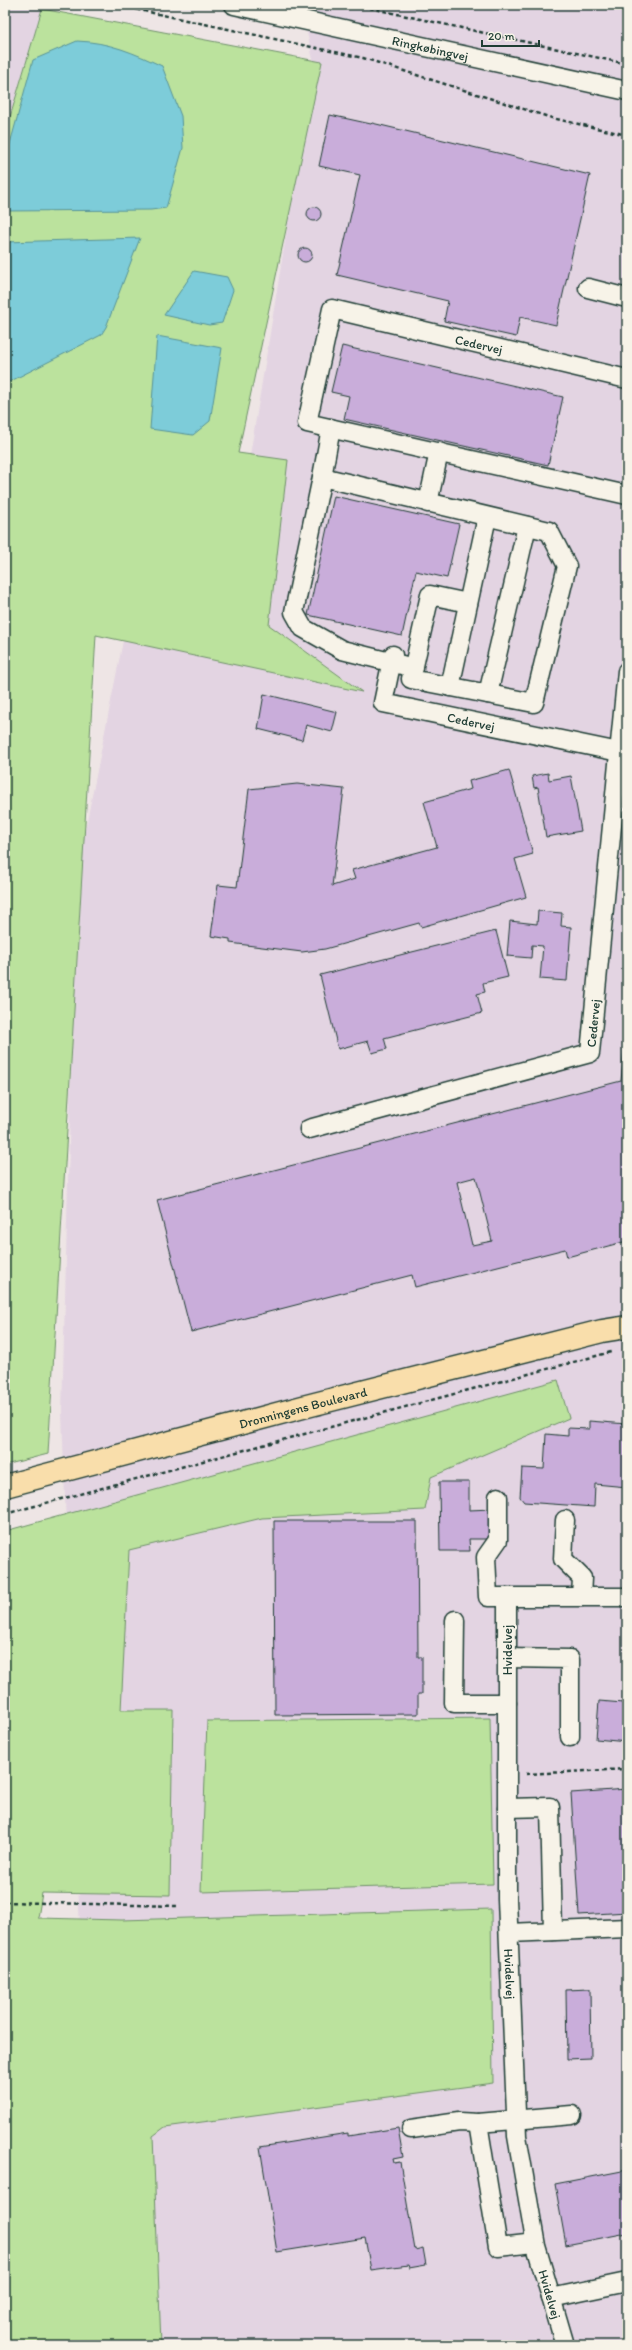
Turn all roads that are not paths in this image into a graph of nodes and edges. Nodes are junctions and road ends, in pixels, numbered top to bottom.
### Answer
1 (234, 5) edge
2 (627, 91) edge
3 (588, 288) dead end
4 (627, 298) edge
5 (627, 379) edge
6 (331, 428) junction
7 (439, 452) junction
8 (322, 477) junction
9 (627, 494) edge
10 (428, 503) junction
11 (487, 517) junction
12 (527, 526) junction
13 (468, 603) junction
14 (393, 659) junction
15 (414, 668) junction
16 (627, 671) edge
17 (450, 687) junction
18 (488, 694) junction
19 (619, 752) junction
20 (310, 1129) dead end
21 (627, 1320) edge
22 (627, 1327) edge
23 (602, 1331) junction
24 (5, 1486) edge
25 (498, 1497) dead end
26 (565, 1520) dead end
27 (507, 1597) junction
28 (581, 1597) junction
29 (627, 1597) edge
30 (454, 1620) dead end
31 (507, 1658) junction
32 (507, 1703) junction
33 (570, 1737) dead end
34 (507, 1808) junction
35 (627, 1928) edge
36 (554, 1931) junction
37 (509, 1933) junction
38 (572, 2115) dead end
39 (516, 2121) junction
40 (478, 2123) junction
41 (411, 2129) dead end
42 (535, 2243) junction
43 (627, 2282) edge
44 (551, 2298) junction
45 (565, 2345) edge

1 - 2 street, Ringkøbingvej
3 - 4 street
5 - 6 street, Cedervej
6 - 7 street
6 - 8 street
7 - 9 street
7 - 10 street
8 - 10 street
8 - 14 street
10 - 11 street
11 - 12 street
11 - 13 street
12 - 18 street
12 - 18 street
13 - 15 street
13 - 17 street
14 - 15 street
14 - 19 street, Cedervej
15 - 17 street
16 - 19 street, Cedervej
17 - 18 street
19 - 20 street, Cedervej
21 - 23 main road, Dronningens Boulevard
22 - 23 main road, Dronningens Boulevard
23 - 24 main road, Dronningens Boulevard
25 - 27 street
26 - 28 street
27 - 28 street
27 - 31 street, Hvidelvej
28 - 29 street
30 - 32 street
31 - 32 street, Hvidelvej
31 - 33 street
32 - 34 street, Hvidelvej
34 - 36 street
34 - 37 street, Hvidelvej
35 - 36 street
36 - 37 street
37 - 39 street, Hvidelvej
38 - 39 street
39 - 40 street
39 - 42 street, Hvidelvej
40 - 41 street
40 - 42 street
42 - 44 street, Hvidelvej
43 - 44 street
44 - 45 street, Hvidelvej

